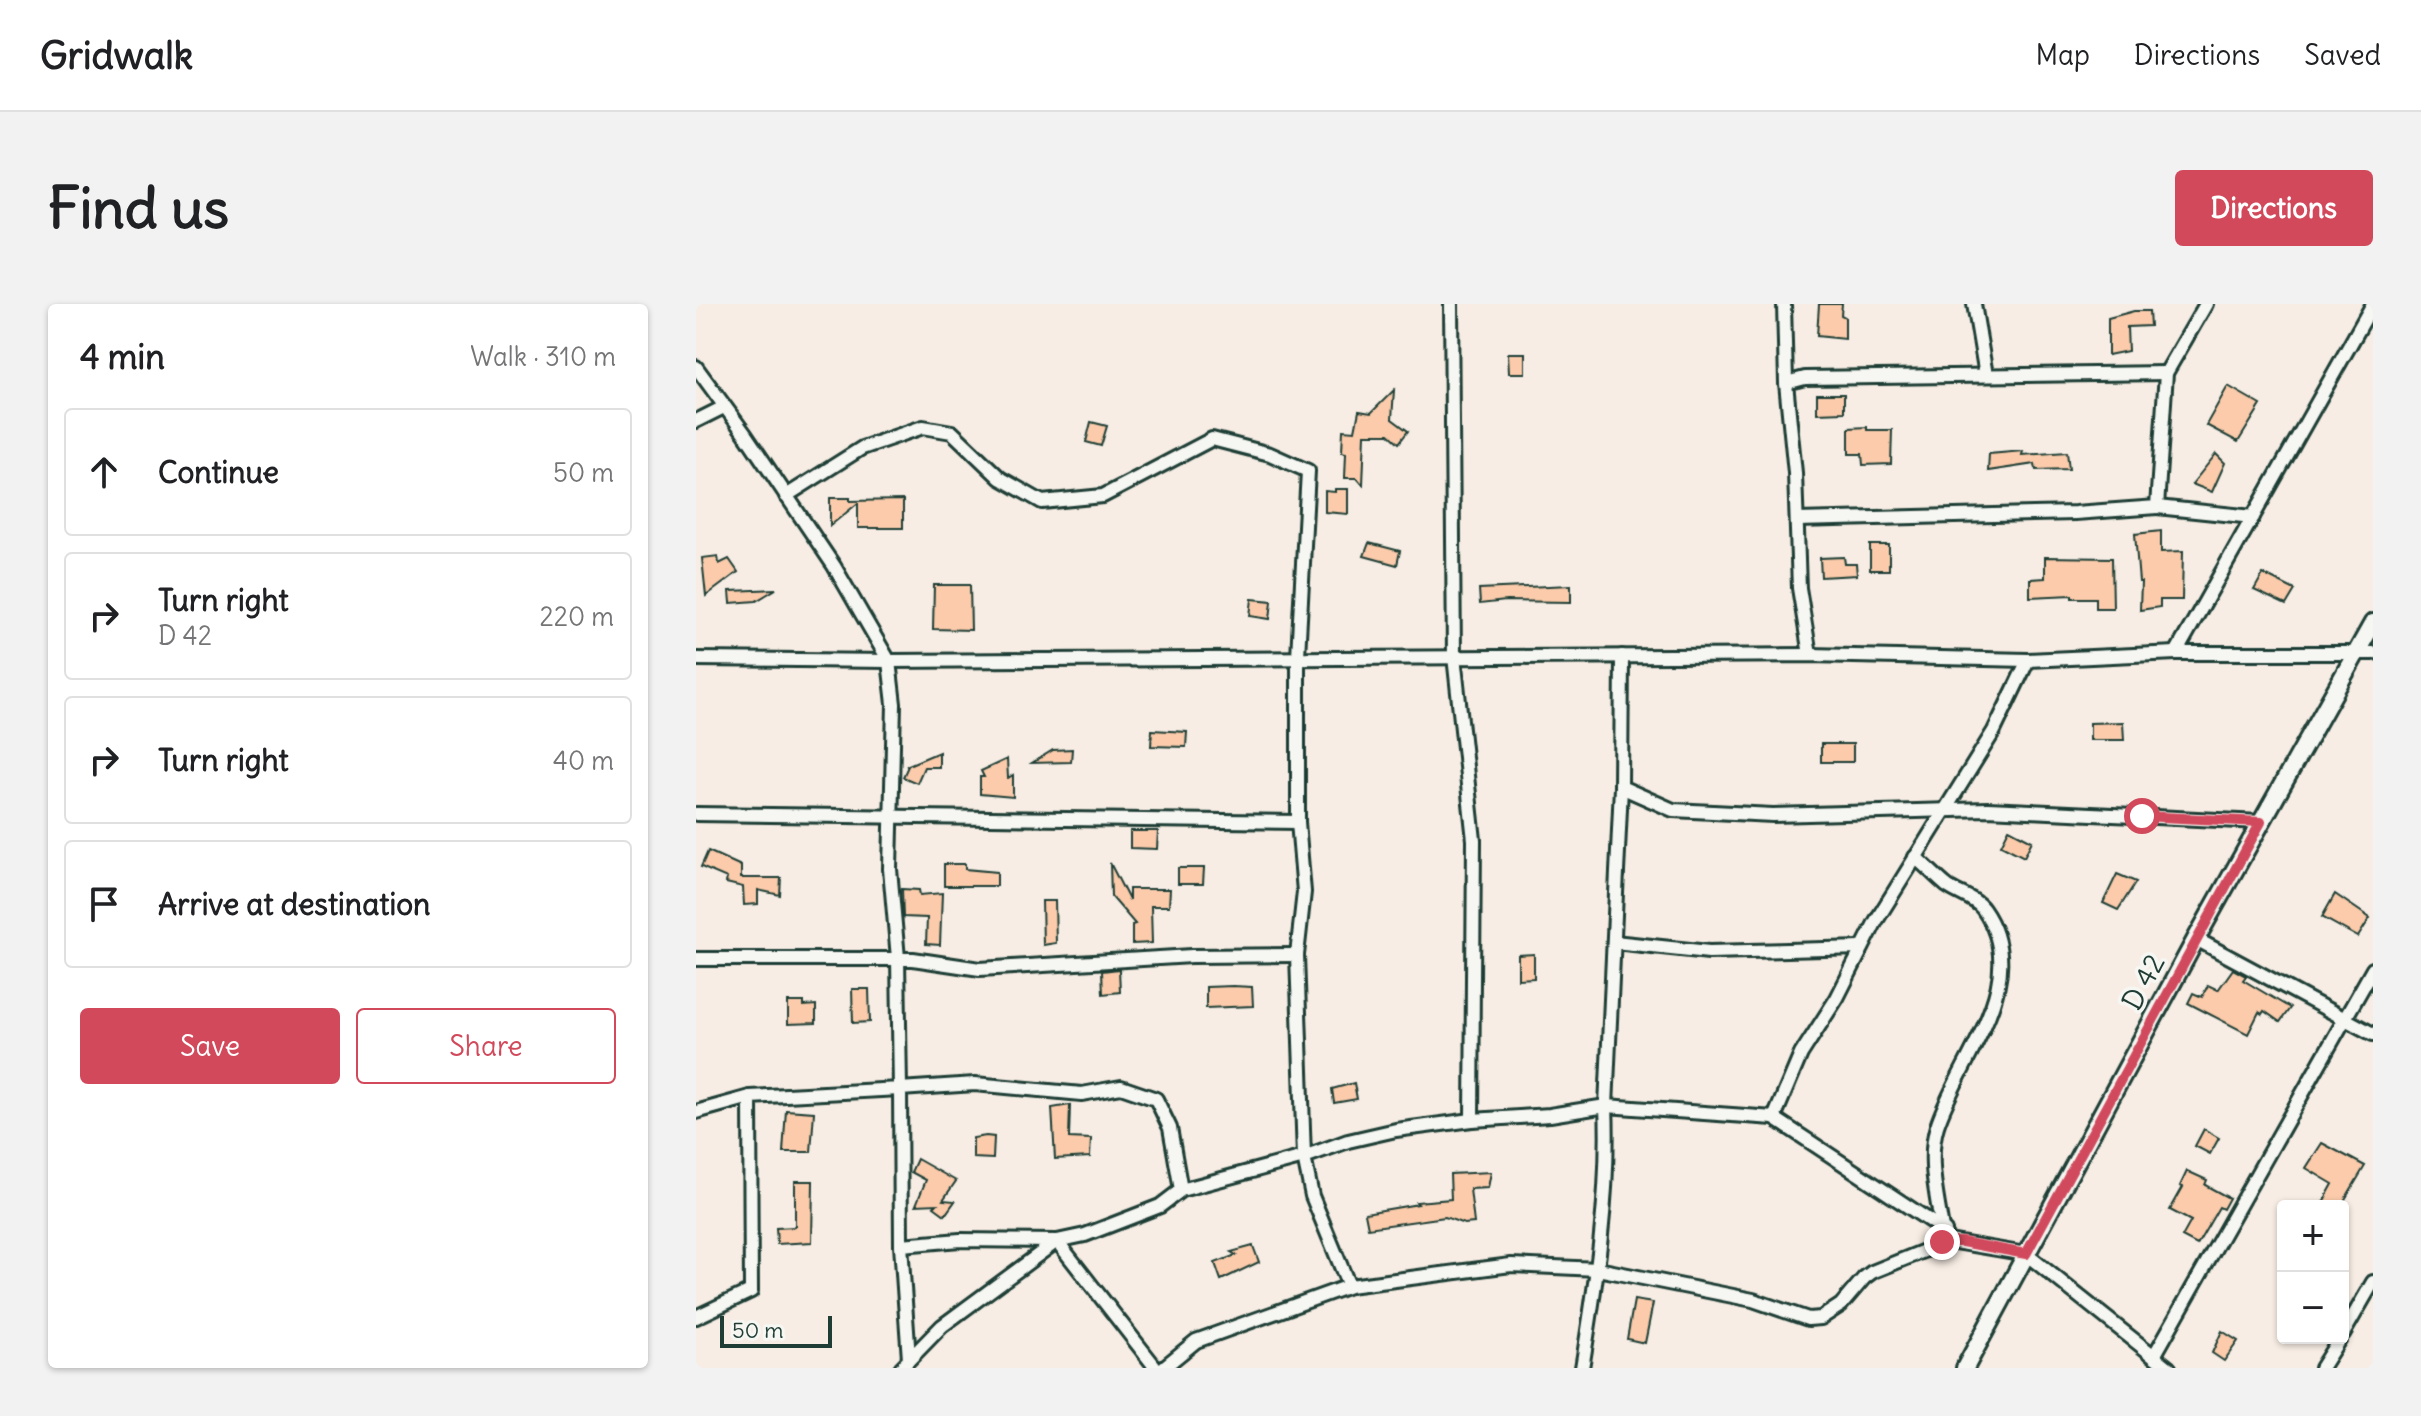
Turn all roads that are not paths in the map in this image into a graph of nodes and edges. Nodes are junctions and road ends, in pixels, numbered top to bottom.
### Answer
1 (1451, 304) edge
2 (1784, 304) edge
3 (1974, 304) edge
4 (2206, 304) edge
5 (2373, 304) edge
6 (696, 367) edge
7 (2166, 373) junction
8 (1986, 375) junction
9 (1786, 383) junction
10 (724, 407) junction
11 (696, 421) edge
12 (786, 496) junction
13 (2157, 507) junction
14 (2253, 517) junction
15 (1797, 520) junction
16 (2373, 623) edge
17 (2365, 652) edge
18 (2176, 653) junction
19 (1810, 655) junction
20 (1298, 656) junction
21 (1454, 656) junction
22 (1622, 656) junction
23 (696, 659) edge
24 (2028, 660) junction
25 (889, 661) junction
26 (1621, 787) junction
27 (1944, 810) junction
28 (696, 814) edge
29 (892, 817) junction
30 (1298, 822) junction
31 (2261, 822) junction
32 (1915, 857) junction
33 (2196, 939) junction
34 (1614, 942) junction
35 (1862, 948) junction
36 (1297, 955) junction
37 (898, 958) junction
38 (696, 959) edge
39 (2373, 969) edge
40 (2346, 1017) junction
41 (2373, 1034) edge
42 (900, 1089) junction
43 (750, 1097) junction
44 (1606, 1106) junction
45 (696, 1112) edge
46 (1774, 1118) junction
47 (1472, 1120) junction
48 (1304, 1157) junction
49 (1181, 1190) junction
50 (1942, 1229) junction
51 (1057, 1241) junction
52 (1962, 1242) junction
53 (901, 1245) junction
54 (2026, 1254) junction
55 (1598, 1269) junction
56 (2373, 1282) edge
57 (1349, 1286) junction
58 (696, 1317) edge
59 (2349, 1324) edge
60 (2337, 1344) edge
61 (2154, 1356) junction
62 (905, 1364) edge
63 (1156, 1368) edge
64 (1163, 1368) edge
65 (1582, 1368) edge
66 (1965, 1368) edge
67 (2169, 1368) edge
68 (2321, 1368) edge

1 - 21 street
2 - 9 street
3 - 8 street
4 - 7 street
5 - 14 street
6 - 10 street
7 - 8 street
7 - 13 street
8 - 9 street
9 - 15 street
10 - 11 street
10 - 12 street
12 - 20 street
12 - 25 street
13 - 14 street
13 - 15 street
14 - 18 street
15 - 19 street
16 - 17 street, D 42 / D 42
17 - 18 street
17 - 31 street, D 42 / D 42
18 - 24 street
19 - 22 street
19 - 24 street
20 - 21 street
20 - 25 street
20 - 30 street
21 - 22 street
21 - 47 street
22 - 26 street
23 - 25 street
24 - 27 street
25 - 29 street
26 - 27 street
26 - 34 street
27 - 31 street
27 - 32 street
28 - 29 street
29 - 30 street
29 - 37 street
30 - 36 street
31 - 33 street, D 42 / D 42
32 - 35 street
32 - 50 street
33 - 40 street
33 - 54 street, D 42 / D 42
34 - 35 street
34 - 44 street
35 - 46 street
36 - 37 street
36 - 48 street
37 - 38 street
37 - 42 street
39 - 40 street
40 - 41 street
40 - 61 street
42 - 43 street
42 - 49 street
42 - 53 street
43 - 45 street
43 - 58 street
44 - 46 street
44 - 47 street
44 - 55 street
46 - 50 street
47 - 48 street
48 - 49 street
48 - 57 street
49 - 51 street
50 - 52 street
51 - 53 street
51 - 62 street
51 - 63 street
52 - 54 street
52 - 55 street
53 - 62 street
54 - 61 street
54 - 66 street, D 42 / D 42
55 - 57 street
55 - 65 street
56 - 59 street
57 - 64 street
60 - 68 street
61 - 67 street

